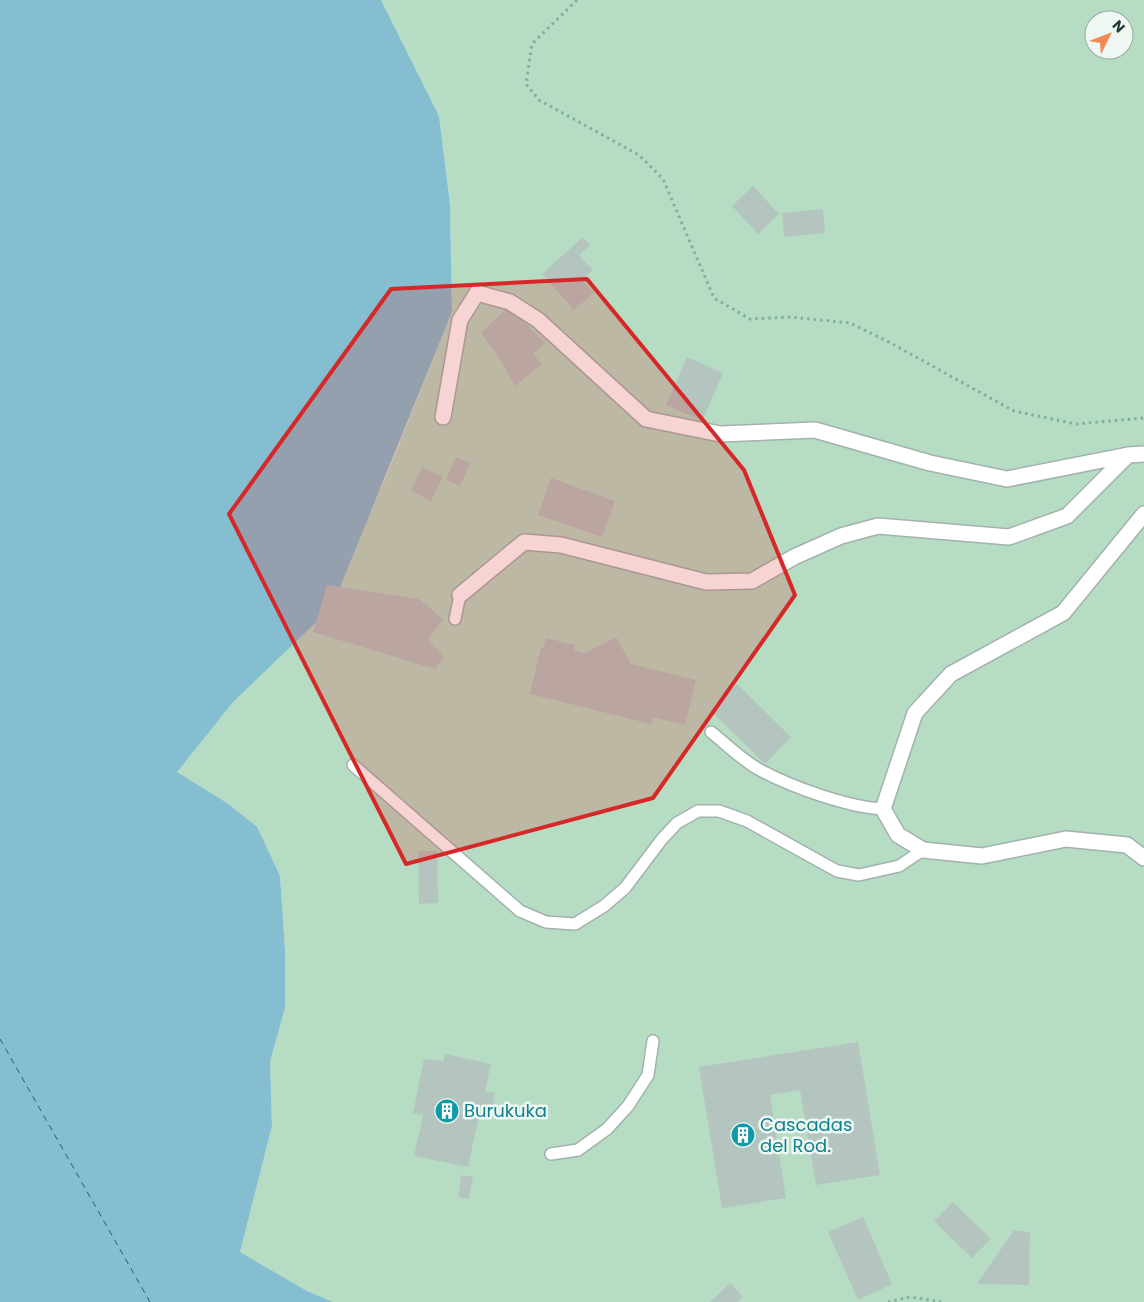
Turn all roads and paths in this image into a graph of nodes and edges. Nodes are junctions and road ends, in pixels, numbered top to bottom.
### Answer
1 (577, 0) edge
2 (443, 417) dead end
3 (1144, 418) edge
4 (1144, 454) edge
5 (1128, 455) junction
6 (1144, 514) edge
7 (460, 595) joint
8 (454, 620) dead end
9 (711, 732) dead end
10 (353, 764) dead end
11 (883, 809) junction
12 (923, 850) junction
13 (1144, 858) edge
14 (653, 1041) dead end
15 (551, 1154) dead end
16 (888, 1302) edge
17 (941, 1302) edge

1 - 3 path
2 - 5 street
4 - 5 street
5 - 7 street
6 - 11 street
7 - 8 lane
9 - 11 lane
10 - 12 lane
11 - 12 street
12 - 13 street
14 - 15 lane
16 - 17 path

